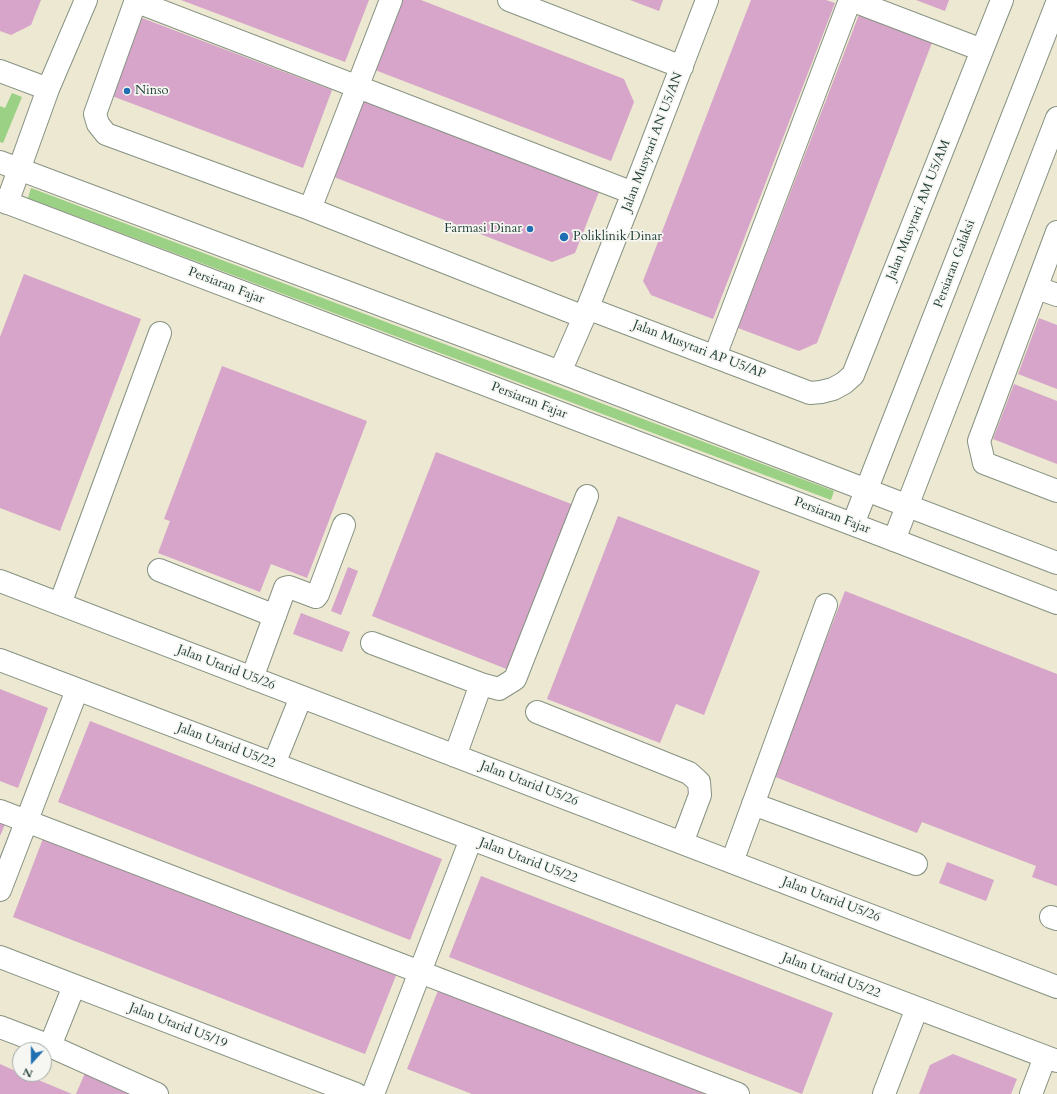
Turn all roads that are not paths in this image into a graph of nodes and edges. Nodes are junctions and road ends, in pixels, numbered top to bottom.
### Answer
1 (86, 0) edge
2 (391, 0) edge
3 (509, 0) edge
4 (707, 0) edge
5 (850, 0) edge
6 (1002, 0) edge
7 (135, 1) edge
8 (1057, 3) edge
9 (982, 50) junction
10 (682, 67) junction
11 (0, 71) edge
12 (358, 87) junction
13 (48, 89) junction
14 (1057, 118) edge
15 (9, 166) edge
16 (633, 193) junction
17 (3, 202) edge
18 (310, 209) junction
19 (1057, 232) edge
20 (1037, 288) junction
21 (1057, 295) edge
22 (585, 313) junction
23 (160, 333) dead end
24 (715, 356) junction
25 (560, 372) junction
26 (810, 393) joint
27 (867, 491) junction
28 (1057, 491) edge
29 (587, 496) dead end
30 (908, 506) junction
31 (854, 524) junction
32 (344, 525) dead end
33 (894, 540) junction
34 (1057, 563) edge
35 (159, 570) dead end
36 (0, 581) edge
37 (60, 604) junction
38 (1057, 604) edge
39 (826, 605) dead end
40 (275, 616) junction
41 (372, 644) dead end
42 (0, 660) edge
43 (252, 678) junction
44 (481, 684) junction
45 (77, 690) junction
46 (301, 697) junction
47 (537, 712) dead end
48 (455, 756) junction
49 (274, 764) junction
50 (753, 804) junction
51 (0, 811) edge
52 (27, 821) junction
53 (471, 839) junction
54 (682, 843) junction
55 (732, 862) junction
56 (916, 864) dead end
57 (0, 890) edge
58 (0, 957) edge
59 (420, 972) junction
60 (1056, 984) edge
61 (74, 986) junction
62 (917, 1008) junction
63 (0, 1027) edge
64 (39, 1042) edge
65 (52, 1042) edge
66 (52, 1047) edge
67 (1051, 1059) edge
68 (157, 1094) edge
69 (356, 1094) edge
70 (373, 1094) edge
71 (738, 1094) edge
72 (884, 1094) edge
73 (1031, 1094) edge

1 - 13 street
2 - 12 street
3 - 10 street
4 - 10 street, Jalan Musytari AN U5/AN
5 - 9 street
5 - 24 street
6 - 9 street, Jalan Musytari AM U5/AM
7 - 12 street
7 - 18 street, Jalan Musytari AP U5/AP
8 - 27 street, Persiaran Galaksi
9 - 26 street, Jalan Musytari AM U5/AM
10 - 16 street, Jalan Musytari AN U5/AN
11 - 13 street
12 - 16 street
12 - 18 street
13 - 15 street
14 - 30 street
15 - 17 street
15 - 25 street
16 - 22 street, Jalan Musytari AN U5/AN
17 - 31 street, Persiaran Fajar
18 - 22 street, Jalan Musytari AP U5/AP
19 - 20 street
20 - 21 street
20 - 28 street
22 - 24 street, Jalan Musytari AP U5/AP
22 - 25 street, Jalan Musytari AN U5/AN
23 - 37 street
24 - 26 street, Jalan Musytari AP U5/AP
25 - 27 street
27 - 30 street
27 - 31 street, Persiaran Galaksi
29 - 44 street
30 - 33 street
30 - 34 street
31 - 33 street, Persiaran Fajar
32 - 40 street
33 - 38 street, Persiaran Fajar
35 - 40 street
36 - 37 street, Jalan Utarid U5/26
37 - 43 street, Jalan Utarid U5/26
39 - 50 street
40 - 43 street
41 - 44 street
42 - 45 street, Jalan Utarid U5/22
43 - 46 street, Jalan Utarid U5/26
44 - 48 street
45 - 49 street, Jalan Utarid U5/22
45 - 52 street
46 - 48 street, Jalan Utarid U5/26
46 - 49 street
47 - 54 street
48 - 54 street, Jalan Utarid U5/26
49 - 53 street, Jalan Utarid U5/22
50 - 55 street
50 - 56 street
51 - 52 street
52 - 57 street
52 - 59 street
53 - 59 street
53 - 62 street, Jalan Utarid U5/22
54 - 55 street, Jalan Utarid U5/26
55 - 60 street, Jalan Utarid U5/26
58 - 61 street, Jalan Utarid U5/19
59 - 70 street
59 - 71 street
61 - 65 street
61 - 69 street, Jalan Utarid U5/19
62 - 67 street, Jalan Utarid U5/22
62 - 72 street
63 - 64 street
66 - 68 street
67 - 73 street

